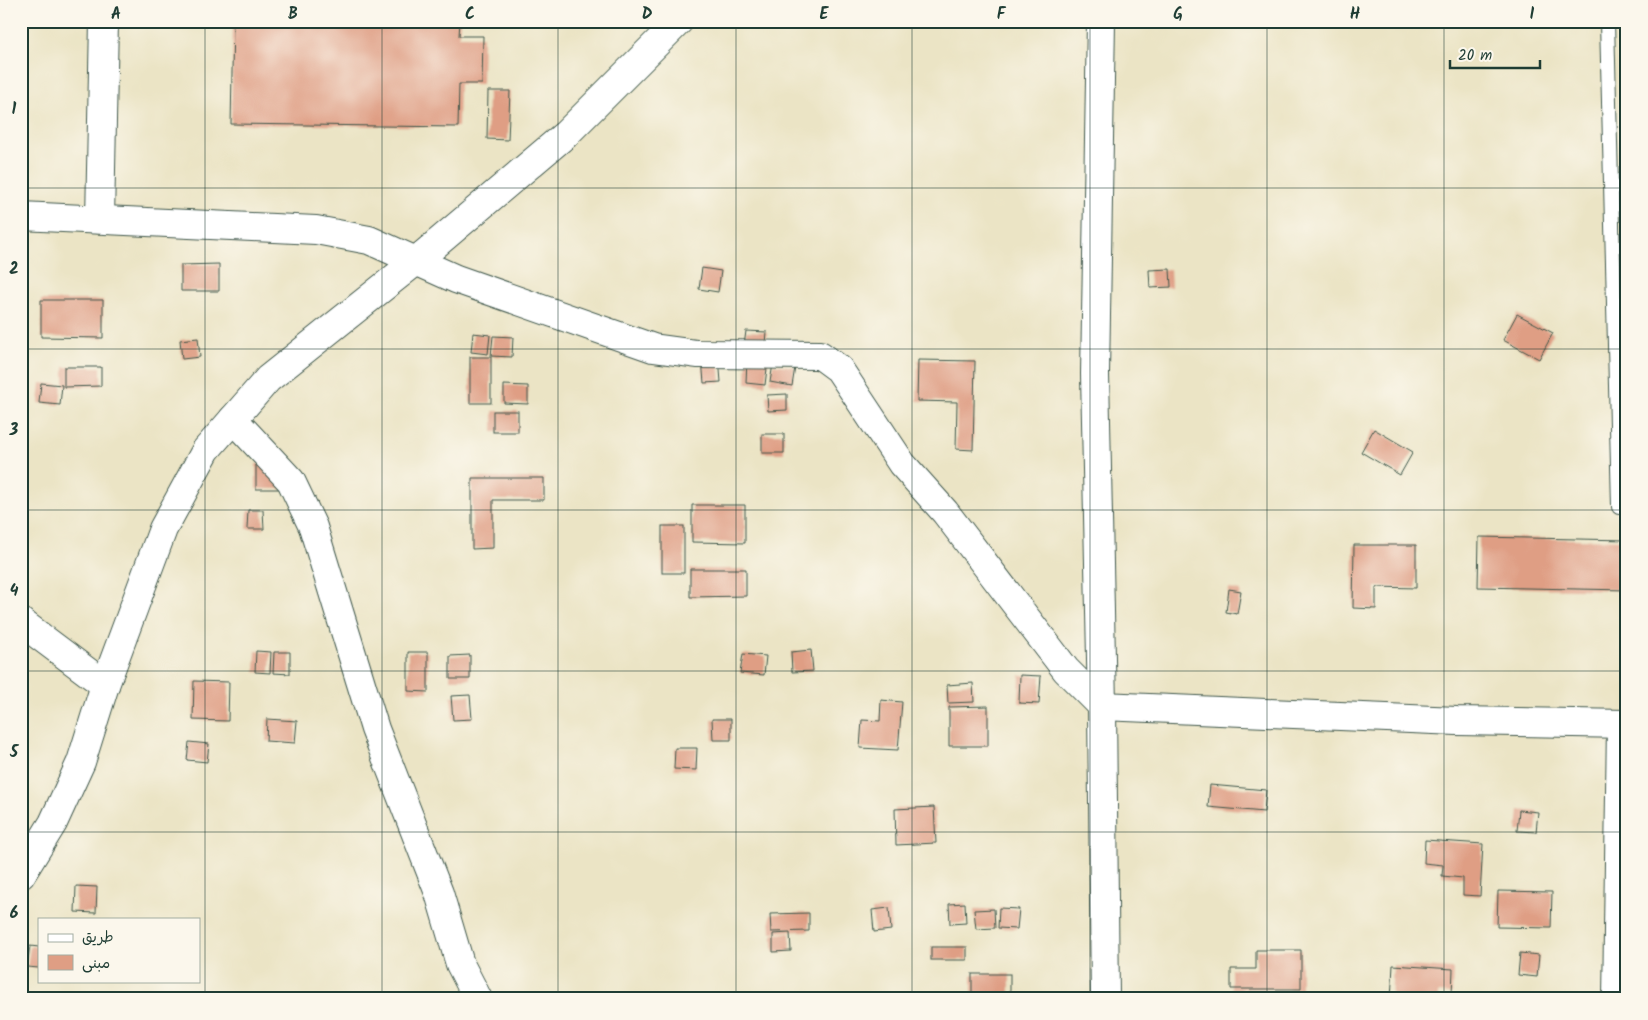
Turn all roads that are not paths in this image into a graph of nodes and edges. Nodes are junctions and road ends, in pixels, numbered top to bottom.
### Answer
1 (104, 21) edge
2 (679, 21) edge
3 (1100, 21) edge
4 (1607, 21) edge
5 (21, 216) edge
6 (100, 220) junction
7 (416, 261) junction
8 (233, 419) junction
9 (1620, 507) dead end
10 (21, 622) edge
11 (105, 685) junction
12 (1102, 706) junction
13 (1624, 724) edge
14 (21, 875) edge
15 (1627, 998) edge
16 (478, 999) edge
17 (1105, 999) edge
18 (1618, 999) edge
19 (1621, 999) edge

1 - 6 street
2 - 7 street
3 - 12 street
4 - 9 lane
5 - 6 street
6 - 7 street
7 - 8 street
7 - 12 street
8 - 11 street
8 - 16 street
10 - 11 street
11 - 14 street
12 - 13 street
12 - 17 street
13 - 18 street
15 - 19 street

